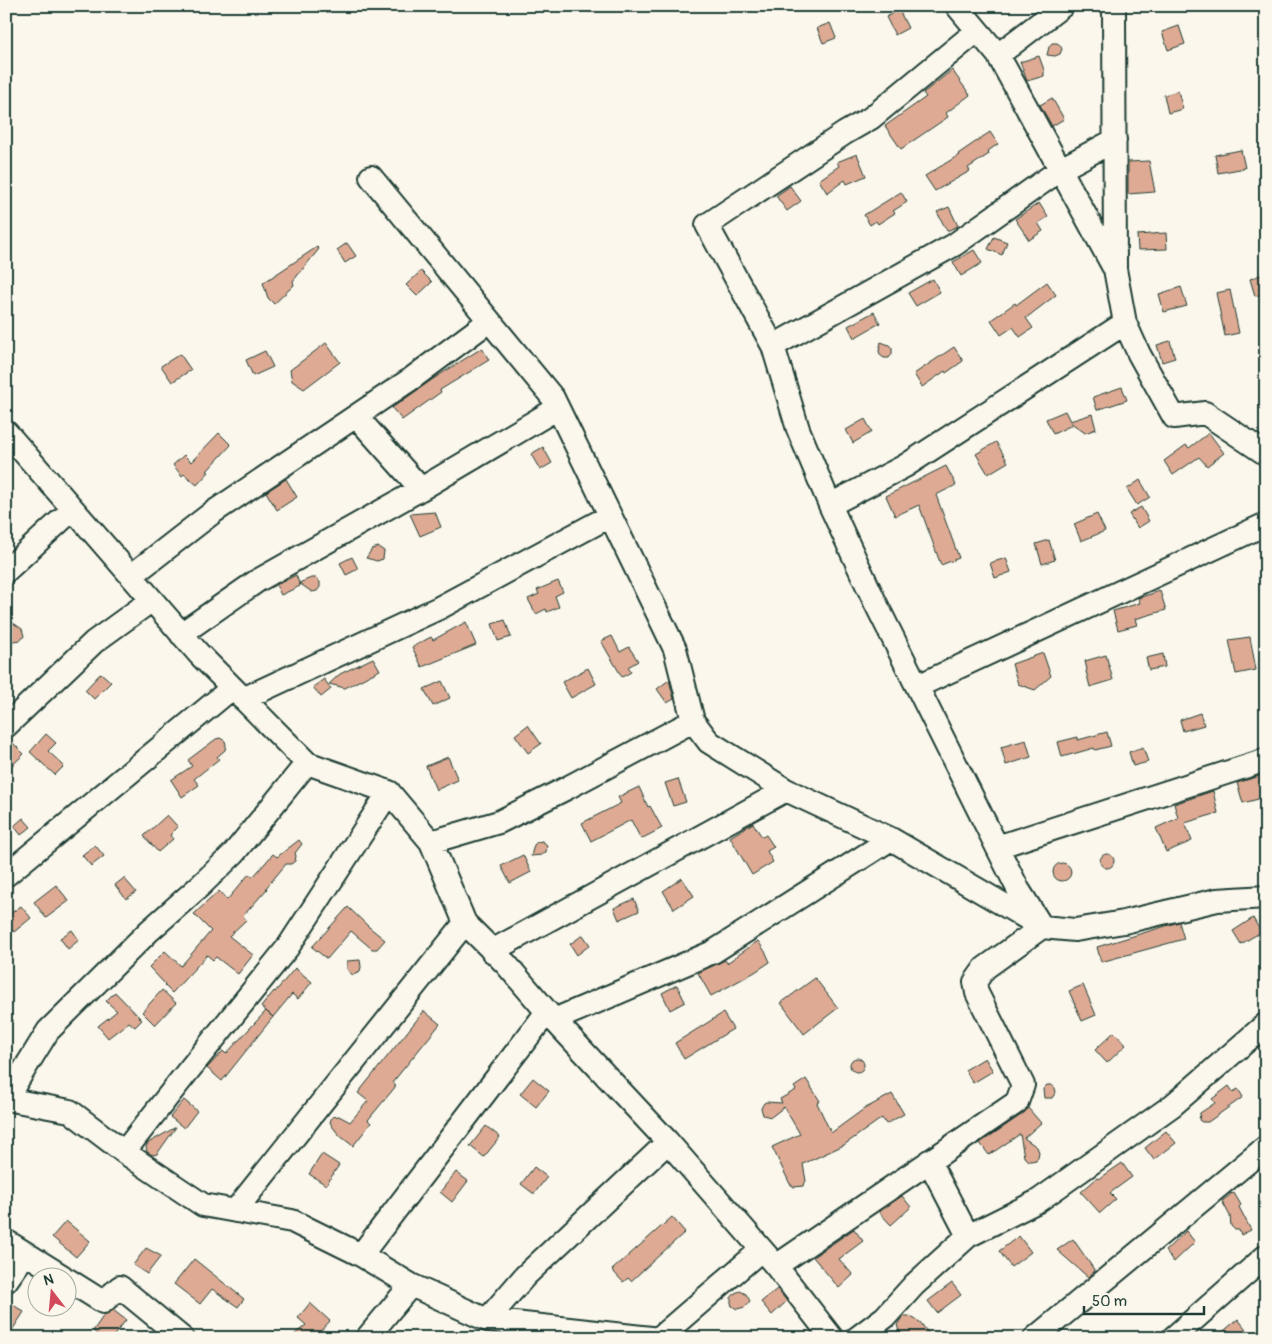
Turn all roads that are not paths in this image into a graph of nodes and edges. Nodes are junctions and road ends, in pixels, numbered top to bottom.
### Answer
1 (957, 6) edge
2 (1062, 6) edge
3 (1114, 6) edge
4 (977, 31) junction
5 (998, 55) junction
6 (1115, 140) junction
7 (1061, 169) junction
8 (371, 177) dead end
9 (1115, 269) junction
10 (489, 321) junction
11 (1125, 323) junction
12 (773, 346) junction
13 (558, 408) junction
14 (356, 416) junction
15 (6, 432) edge
16 (1266, 454) edge
17 (421, 490) junction
18 (830, 505) junction
19 (73, 509) junction
20 (610, 516) junction
21 (1266, 524) edge
22 (6, 571) edge
23 (131, 576) junction
24 (152, 600) junction
25 (181, 634) junction
26 (918, 686) junction
27 (238, 693) junction
28 (693, 721) junction
29 (6, 726) edge
30 (1266, 760) edge
31 (307, 764) junction
32 (786, 790) junction
33 (389, 792) junction
34 (891, 839) junction
35 (431, 842) junction
36 (997, 847) junction
37 (6, 874) edge
38 (1266, 897) edge
39 (465, 923) junction
40 (1042, 927) junction
41 (492, 950) junction
42 (551, 1016) junction
43 (1266, 1024) edge
44 (6, 1099) edge
45 (668, 1142) junction
46 (1266, 1147) edge
47 (124, 1152) junction
48 (929, 1162) junction
49 (235, 1211) junction
50 (968, 1236) junction
51 (6, 1242) edge
52 (25, 1254) junction
53 (362, 1255) junction
54 (1266, 1256) edge
55 (769, 1258) junction
56 (45, 1266) edge
57 (6, 1281) edge
58 (411, 1285) junction
59 (78, 1286) edge
60 (488, 1320) junction
61 (182, 1338) edge
62 (367, 1338) edge
63 (651, 1338) edge
64 (659, 1338) edge
65 (832, 1338) edge
66 (857, 1338) edge
67 (1035, 1338) edge
68 (1173, 1338) edge

1 - 4 street
2 - 5 street
3 - 6 street
4 - 5 street
4 - 12 street
5 - 7 street
6 - 7 street
6 - 9 street
7 - 9 street
7 - 12 street
8 - 10 street
9 - 11 street
10 - 13 street
10 - 14 street
11 - 16 street
11 - 18 street
12 - 18 street
13 - 17 street
13 - 20 street
14 - 17 street
14 - 23 street
15 - 19 street
17 - 25 street
18 - 26 street
19 - 22 street
19 - 23 street
20 - 27 street
20 - 28 street
21 - 26 street
23 - 24 street
24 - 25 street
24 - 29 street
25 - 27 street
26 - 36 street
27 - 31 street
27 - 37 street
28 - 32 street
28 - 35 street
30 - 36 street
31 - 33 street
31 - 44 street
32 - 34 street
32 - 41 street
33 - 35 street
33 - 47 street
34 - 40 street
34 - 42 street
35 - 39 street
36 - 40 street
38 - 40 street
39 - 41 street
39 - 49 street
40 - 48 street
41 - 42 street
42 - 45 street
42 - 53 street
43 - 50 street
44 - 47 street
45 - 55 street
45 - 60 street
46 - 67 street
47 - 49 street
48 - 50 street
48 - 55 street
49 - 53 street
50 - 66 street
51 - 52 street
52 - 56 street
52 - 57 street
53 - 58 street
54 - 68 street
55 - 64 street
55 - 65 street
58 - 60 street
58 - 62 street
59 - 61 street
60 - 63 street

